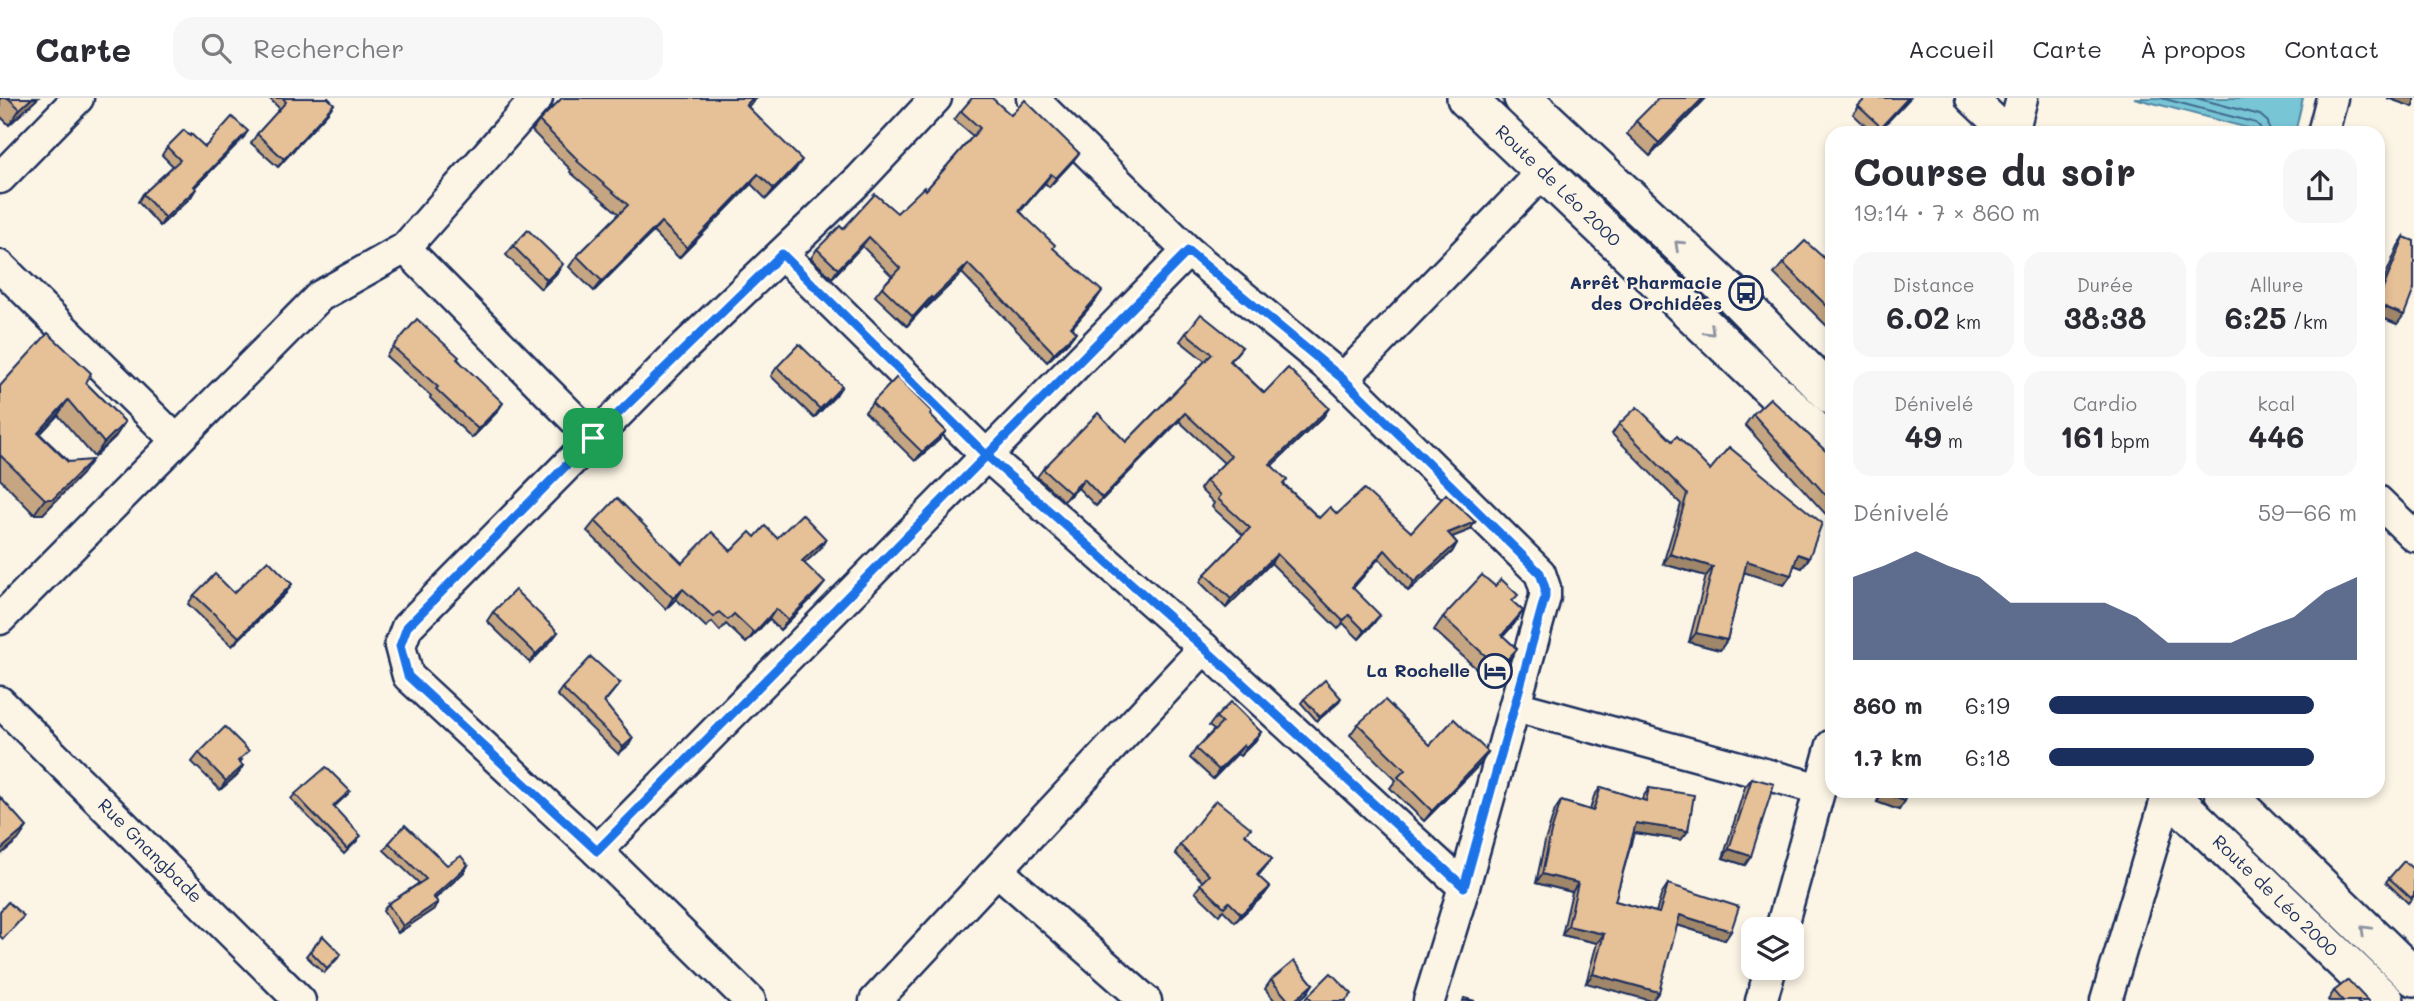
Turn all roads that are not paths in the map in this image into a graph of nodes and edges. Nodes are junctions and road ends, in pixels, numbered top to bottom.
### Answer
1 (78, 98) edge
2 (537, 98) edge
3 (936, 98) edge
4 (1032, 98) edge
5 (1466, 98) edge
6 (1522, 98) edge
7 (1971, 98) edge
8 (2022, 98) edge
9 (2332, 98) edge
10 (2002, 126) edge
11 (2012, 126) edge
12 (2325, 126) edge
13 (1543, 172) junction
14 (0, 178) edge
15 (405, 248) junction
16 (1188, 251) junction
17 (782, 254) junction
18 (0, 266) edge
19 (1343, 379) junction
20 (1825, 389) edge
21 (593, 438) junction
22 (176, 440) junction
23 (1825, 440) edge
24 (986, 455) junction
25 (2385, 508) edge
26 (2414, 536) edge
27 (0, 619) edge
28 (1204, 648) junction
29 (0, 702) edge
30 (1515, 706) junction
31 (1825, 773) edge
32 (1821, 789) junction
33 (2165, 798) edge
34 (2173, 798) edge
35 (2230, 798) edge
36 (597, 851) junction
37 (998, 871) junction
38 (1464, 887) junction
39 (1784, 917) edge
40 (2414, 977) edge
41 (1767, 980) edge
42 (300, 1001) edge
43 (750, 1001) edge
44 (875, 1001) edge
45 (1146, 1001) edge
46 (1429, 1001) edge
47 (1761, 1001) edge
48 (2106, 1001) edge
49 (2385, 1001) edge

1 - 14 street
2 - 15 street
3 - 17 street
4 - 16 street
5 - 13 street, Route de Léo 2000
20 -> 6 street
7 - 10 street
8 - 11 street
9 - 12 street
13 - 19 street
13 -> 23 street, Route de Léo 2000
15 - 21 street
15 - 22 street
16 - 19 street
16 - 24 street
17 - 21 street
17 - 24 street
18 - 22 street
19 - 30 street
21 - 36 street
22 - 27 street
24 - 28 street
24 - 36 street
25 - 26 street
28 - 37 street
28 - 38 street
29 - 42 street, Rue Gnangbade
30 - 32 street
30 - 38 street
31 - 32 street
32 - 39 street
33 - 48 street
34 - 49 street, Route de Léo 2000
40 -> 35 street
36 - 43 street
37 - 44 street
37 - 45 street
38 - 46 street
41 - 47 street

